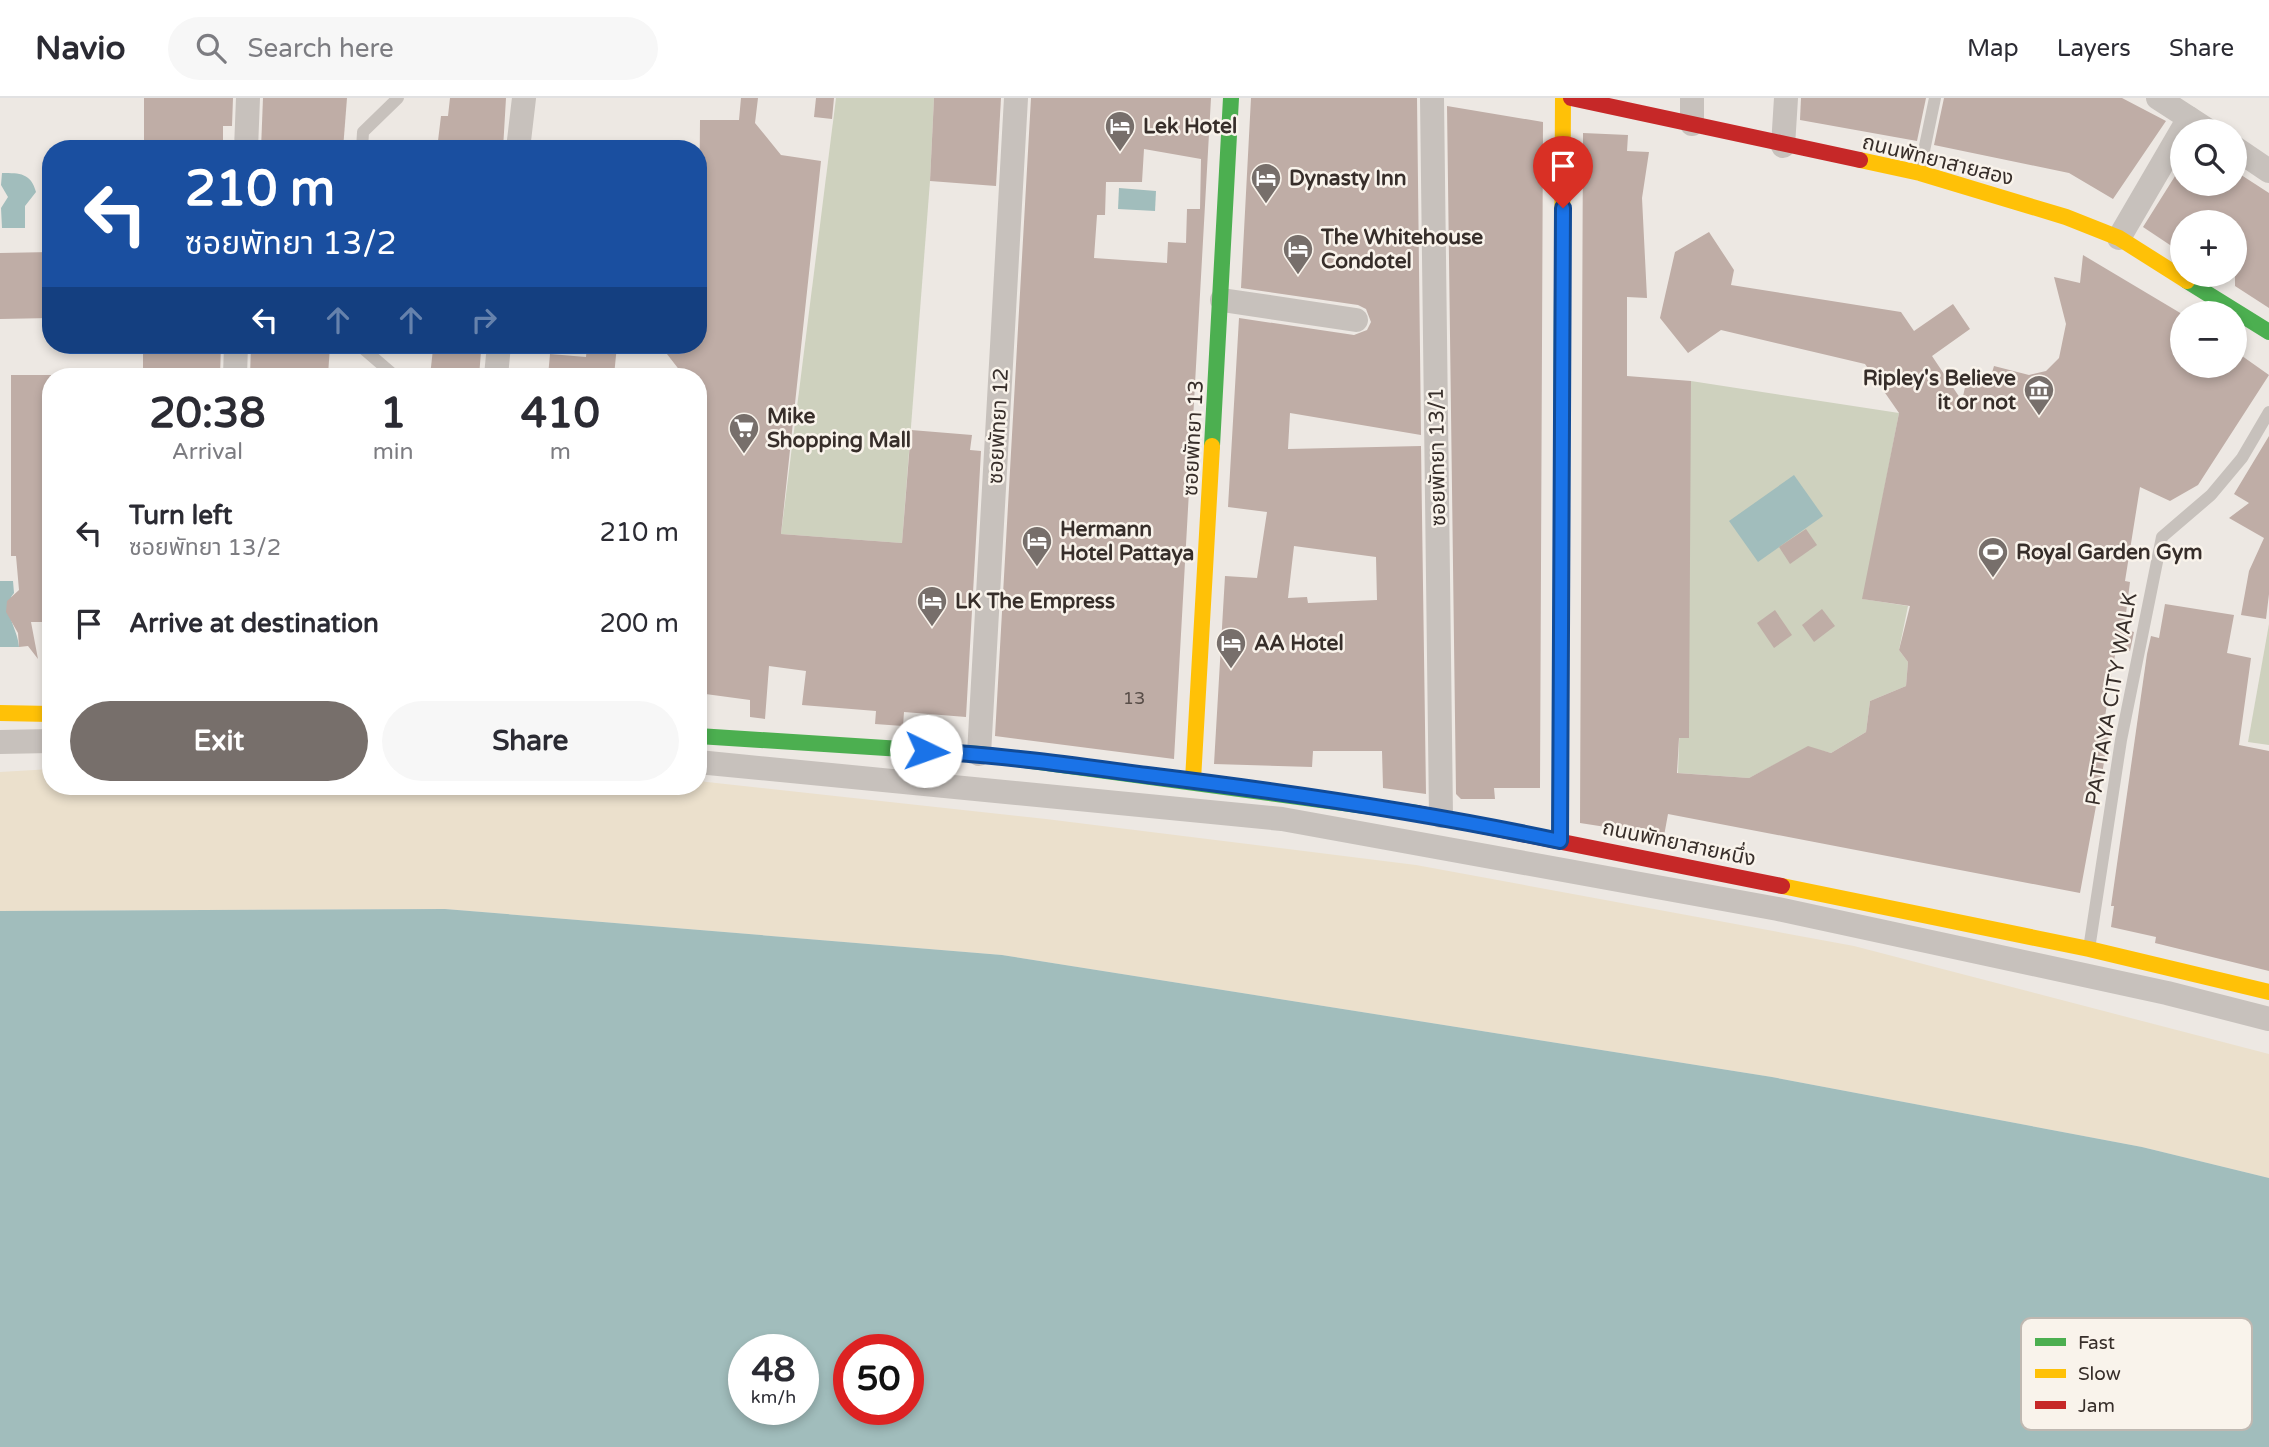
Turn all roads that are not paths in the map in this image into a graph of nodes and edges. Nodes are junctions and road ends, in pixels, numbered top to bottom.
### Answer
1 (248, 98) edge
2 (398, 98) edge
3 (523, 98) edge
4 (1016, 98) edge
5 (1231, 98) edge
6 (1432, 98) edge
7 (1563, 98) edge
8 (1571, 98) edge
9 (1692, 98) edge
10 (1786, 98) edge
11 (1936, 98) edge
12 (2158, 98) edge
13 (1617, 102) edge
14 (2189, 118) joint
15 (1692, 124) junction
16 (246, 140) edge
17 (363, 140) edge
18 (519, 140) edge
19 (1783, 146) junction
20 (2247, 156) edge
21 (2269, 170) edge
22 (1920, 173) junction
23 (2119, 238) junction
24 (1222, 300) junction
25 (1356, 320) dead end
26 (2269, 332) edge
27 (369, 354) edge
28 (386, 368) edge
29 (2269, 412) edge
30 (0, 713) edge
31 (42, 714) edge
32 (707, 738) edge
33 (42, 741) edge
34 (0, 743) edge
35 (979, 754) junction
36 (707, 763) edge
37 (1193, 780) junction
38 (1441, 816) junction
39 (1560, 841) junction
40 (2089, 949) junction
41 (2269, 992) edge
42 (2269, 1019) edge

1 - 16 street
2 - 17 lane
3 - 18 street
4 - 35 street, ซอยพัทยา 12
5 - 24 main road, ซอยพัทยา 13
6 - 38 street, ซอยพัทยา 13/1
7 - 39 main road
8 - 13 main road, ถนนพัทยาสายสอง
9 - 15 street
10 - 19 street
11 - 22 lane
12 - 14 street
13 - 15 main road, ถนนพัทยาสายสอง
14 - 23 street
15 - 19 main road, ถนนพัทยาสายสอง
19 - 22 main road, ถนนพัทยาสายสอง
20 - 21 street
22 - 23 main road, ถนนพัทยาสายสอง
23 - 26 main road, ถนนพัทยาสายสอง
24 - 25 street
24 - 37 main road, ซอยพัทยา 13
27 - 28 lane
29 - 40 lane, PATTAYA CITY WALK
30 - 31 main road
32 - 35 main road, ถนนพัทยาสายหนึ่ง
33 - 34 street
35 - 37 main road, ถนนพัทยาสายหนึ่ง
36 - 42 street
37 - 38 main road, ถนนพัทยาสายหนึ่ง
38 - 39 main road, ถนนพัทยาสายหนึ่ง
39 - 40 main road, ถนนพัทยาสายหนึ่ง
40 - 41 main road, ถนนพัทยาสายหนึ่ง

